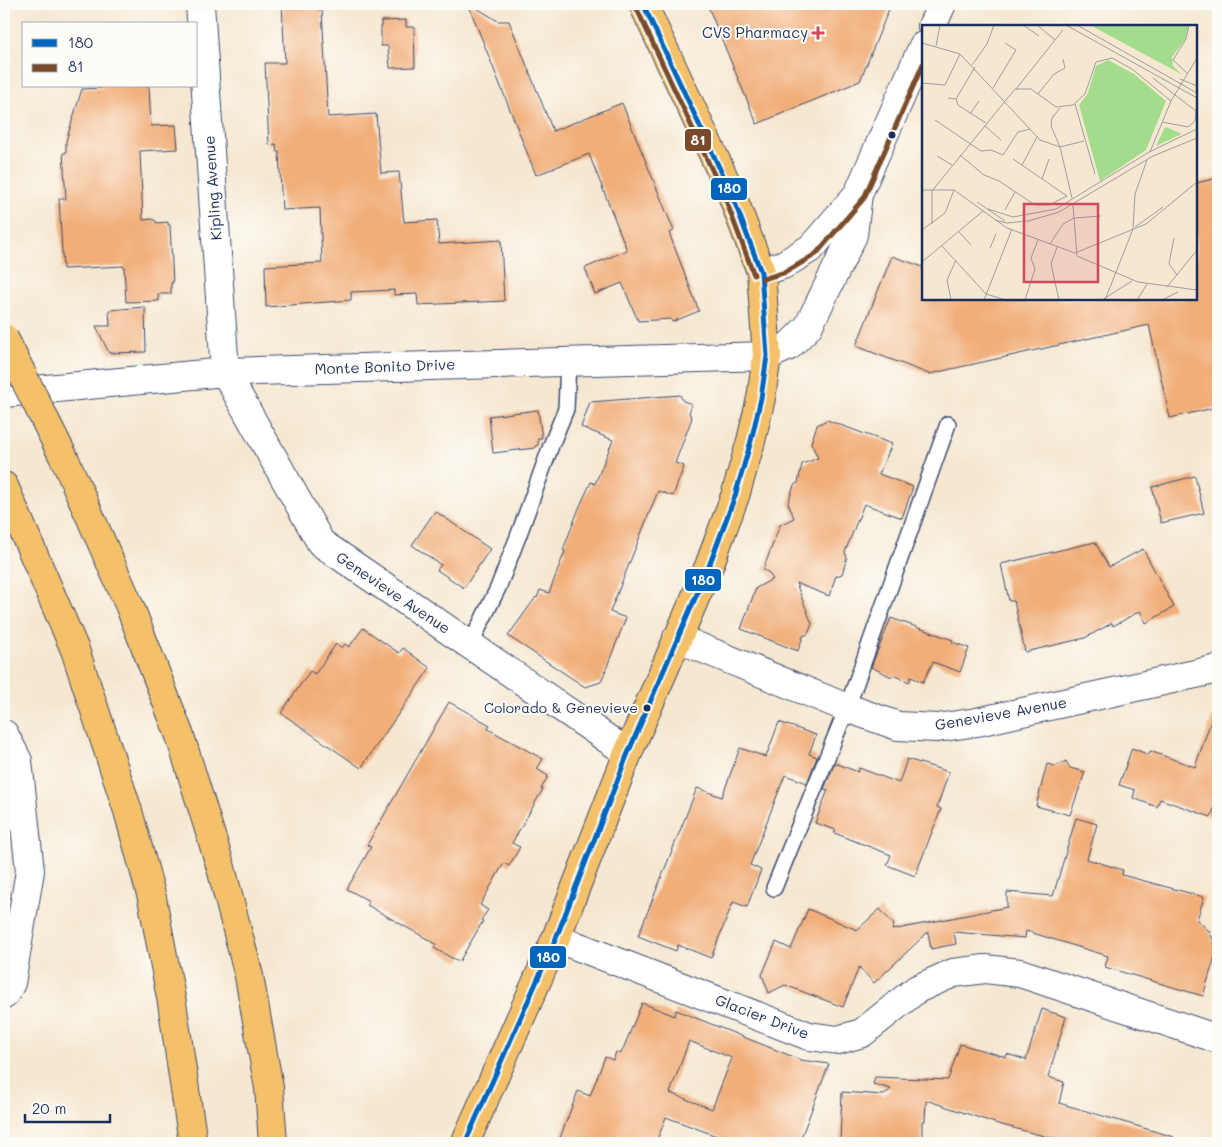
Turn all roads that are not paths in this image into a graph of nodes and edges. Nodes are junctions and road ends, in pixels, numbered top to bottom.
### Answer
1 (200, 4) edge
2 (644, 4) edge
3 (942, 4) edge
4 (932, 25) edge
5 (922, 48) edge
6 (858, 194) junction
7 (760, 272) junction
8 (4, 338) edge
9 (767, 356) junction
10 (568, 362) junction
11 (226, 372) junction
12 (4, 393) edge
13 (948, 424) dead end
14 (4, 486) edge
15 (677, 638) junction
16 (470, 644) junction
17 (1218, 669) edge
18 (847, 708) junction
19 (4, 734) edge
20 (628, 753) junction
21 (774, 888) dead end
22 (556, 938) junction
23 (4, 995) edge
24 (1218, 1040) edge
25 (193, 1143) edge
26 (273, 1143) edge
27 (465, 1143) edge

1 - 11 street, Kipling Avenue
2 - 7 main road
3 - 4 street
5 - 6 street
6 - 7 street
6 - 9 street
7 - 9 main road
8 - 26 main road, bridge
9 - 10 street, Monte Bonito Drive
9 - 15 main road
10 - 11 street, Monte Bonito Drive
10 - 16 lane
11 - 12 street, Monte Bonito Drive
11 - 16 street, Genevieve Avenue
13 - 18 lane
14 - 25 main road
15 - 18 street, Genevieve Avenue
15 - 20 main road
16 - 20 street, Genevieve Avenue
17 - 18 street, Genevieve Avenue
18 - 21 lane
19 - 23 street
20 - 22 main road
22 - 24 street, Glacier Drive
22 - 27 main road

